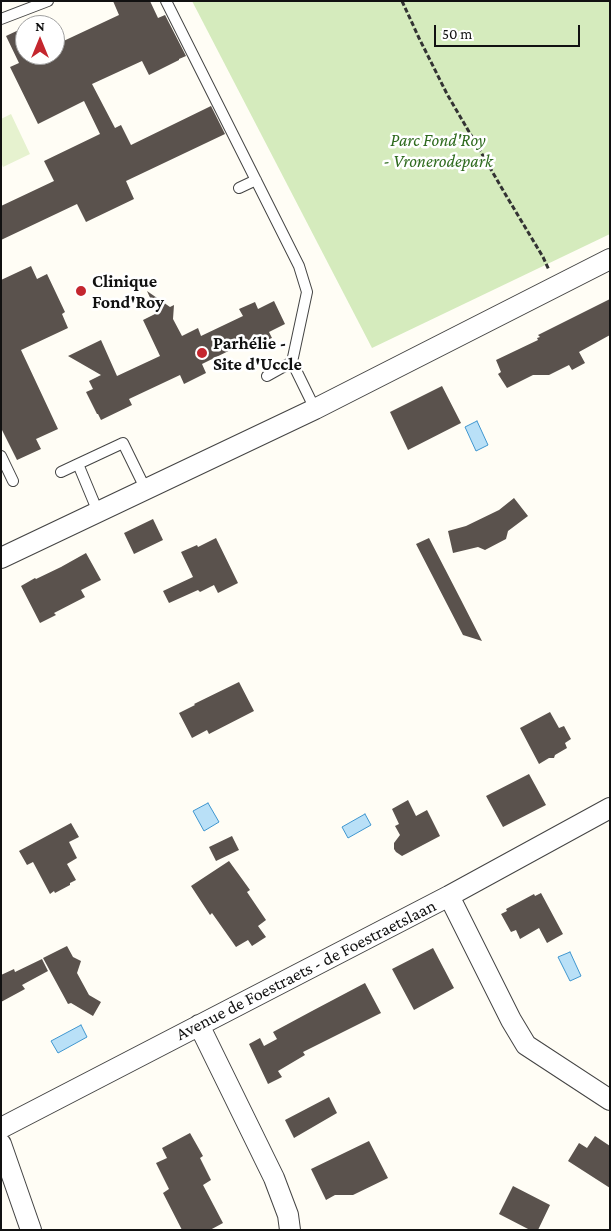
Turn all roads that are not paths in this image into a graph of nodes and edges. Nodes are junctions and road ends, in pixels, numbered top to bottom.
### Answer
1 (48, 1) edge
2 (166, 1) edge
3 (1, 19) edge
4 (256, 180) junction
5 (239, 188) dead end
6 (610, 259) edge
7 (292, 362) junction
8 (267, 376) dead end
9 (315, 409) junction
10 (1, 456) edge
11 (78, 464) junction
12 (61, 472) dead end
13 (13, 480) dead end
14 (146, 490) junction
15 (98, 512) junction
16 (1, 558) edge
17 (610, 808) edge
18 (449, 896) junction
19 (199, 1025) junction
20 (610, 1100) edge
21 (1, 1128) edge
22 (1, 1144) edge
23 (31, 1230) edge
24 (290, 1230) edge

1 - 3 lane
2 - 4 lane
4 - 5 lane
4 - 7 lane
6 - 9 street
7 - 8 lane
7 - 9 lane
9 - 14 street
10 - 13 lane
11 - 12 lane
11 - 14 lane
11 - 15 lane
14 - 15 street
15 - 16 street
17 - 18 street, Avenue de Foestraets - de Foestraetslaan
18 - 19 street, Avenue de Foestraets - de Foestraetslaan
18 - 20 street
19 - 21 street, Avenue de Foestraets - de Foestraetslaan
19 - 24 street
22 - 23 street

